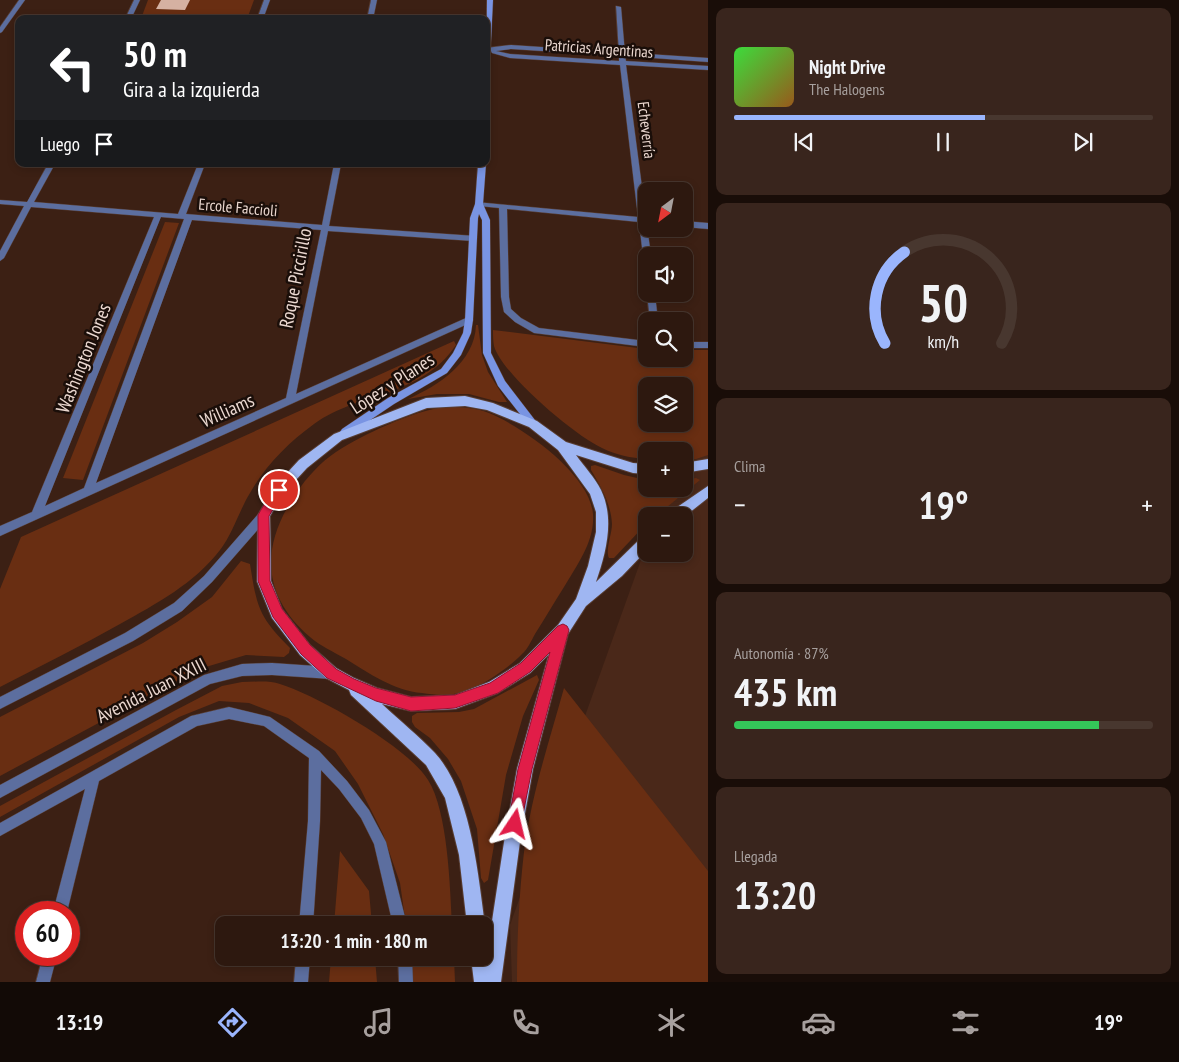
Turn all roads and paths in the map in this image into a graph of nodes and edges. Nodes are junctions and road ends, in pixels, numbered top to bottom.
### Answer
1 (22, 0) edge
2 (136, 0) edge
3 (266, 0) edge
4 (374, 0) edge
5 (490, 0) edge
6 (618, 7) dead end
7 (130, 15) edge
8 (261, 15) edge
9 (371, 15) edge
10 (489, 15) edge
11 (0, 18) edge
12 (10, 18) junction
13 (15, 19) edge
14 (0, 31) edge
15 (490, 50) edge
16 (490, 51) edge
17 (622, 54) junction
18 (708, 60) edge
19 (623, 63) junction
20 (708, 68) edge
21 (49, 167) edge
22 (201, 167) edge
23 (337, 167) edge
24 (482, 167) edge
25 (640, 182) edge
26 (0, 202) edge
27 (30, 204) junction
28 (479, 204) junction
29 (503, 206) junction
30 (159, 214) junction
31 (185, 217) junction
32 (638, 219) edge
33 (693, 225) edge
34 (708, 226) edge
35 (324, 228) junction
36 (473, 238) junction
37 (0, 258) edge
38 (469, 320) junction
39 (638, 343) edge
40 (693, 345) edge
41 (708, 345) edge
42 (290, 400) junction
43 (533, 424) junction
44 (338, 437) junction
45 (562, 446) junction
46 (708, 464) edge
47 (693, 466) edge
48 (638, 468) edge
49 (708, 491) edge
50 (88, 492) junction
51 (687, 507) edge
52 (36, 515) junction
53 (264, 515) junction
54 (0, 531) edge
55 (638, 551) edge
56 (581, 603) junction
57 (563, 630) junction
58 (331, 673) junction
59 (349, 683) junction
60 (0, 703) edge
61 (316, 755) junction
62 (94, 777) junction
63 (0, 792) edge
64 (0, 830) edge
65 (63, 901) edge
66 (307, 916) edge
67 (398, 916) edge
68 (475, 916) edge
69 (47, 966) edge
70 (302, 966) edge
71 (405, 966) edge
72 (481, 966) edge
73 (43, 982) edge
74 (301, 982) edge
75 (406, 982) edge
76 (483, 982) edge
77 (492, 982) edge

1 - 12 street
2 - 7 street
3 - 8 street
4 - 9 street
5 - 10 main road
6 - 17 street, Echeverría
11 - 12 street
12 - 13 street
12 - 14 street
15 - 17 street, Patricias Argentinas
16 - 19 street, Patricias Argentinas
17 - 18 street, Patricias Argentinas
17 - 19 street, Echeverría
19 - 20 street, Patricias Argentinas
19 - 25 street, Echeverría
21 - 27 street
22 - 31 street
23 - 35 street, Roque Piccirillo
24 - 28 main road, López y Planes
26 - 27 street, Ercole Faccioli
27 - 30 street, Ercole Faccioli
27 - 37 street
28 - 29 street
28 - 36 main road, López y Planes
28 - 43 main road, López y Planes
29 - 32 street
29 - 39 street
30 - 31 street, Ercole Faccioli
30 - 52 street, Washington Jones
31 - 35 street, Ercole Faccioli
31 - 50 street
33 - 34 street
35 - 36 street, Ercole Faccioli
35 - 42 street, Roque Piccirillo
36 - 38 main road, López y Planes
38 - 42 street, Williams
38 - 44 main road, López y Planes
40 - 41 street
42 - 50 street, Williams
43 - 44 main road
43 - 45 main road
44 - 53 main road
45 - 48 main road
45 - 56 main road
46 - 47 main road
49 - 51 main road
50 - 52 street, Williams
52 - 54 street, Williams
53 - 58 main road
53 - 60 street
55 - 56 main road
56 - 57 main road
57 - 59 main road
57 - 77 main road
58 - 59 main road
58 - 63 street, Avenida Juan XXIII
59 - 68 main road
61 - 62 street
61 - 66 street
61 - 67 street
62 - 64 street
62 - 65 street
69 - 73 street
70 - 74 street
71 - 75 street
72 - 76 main road

